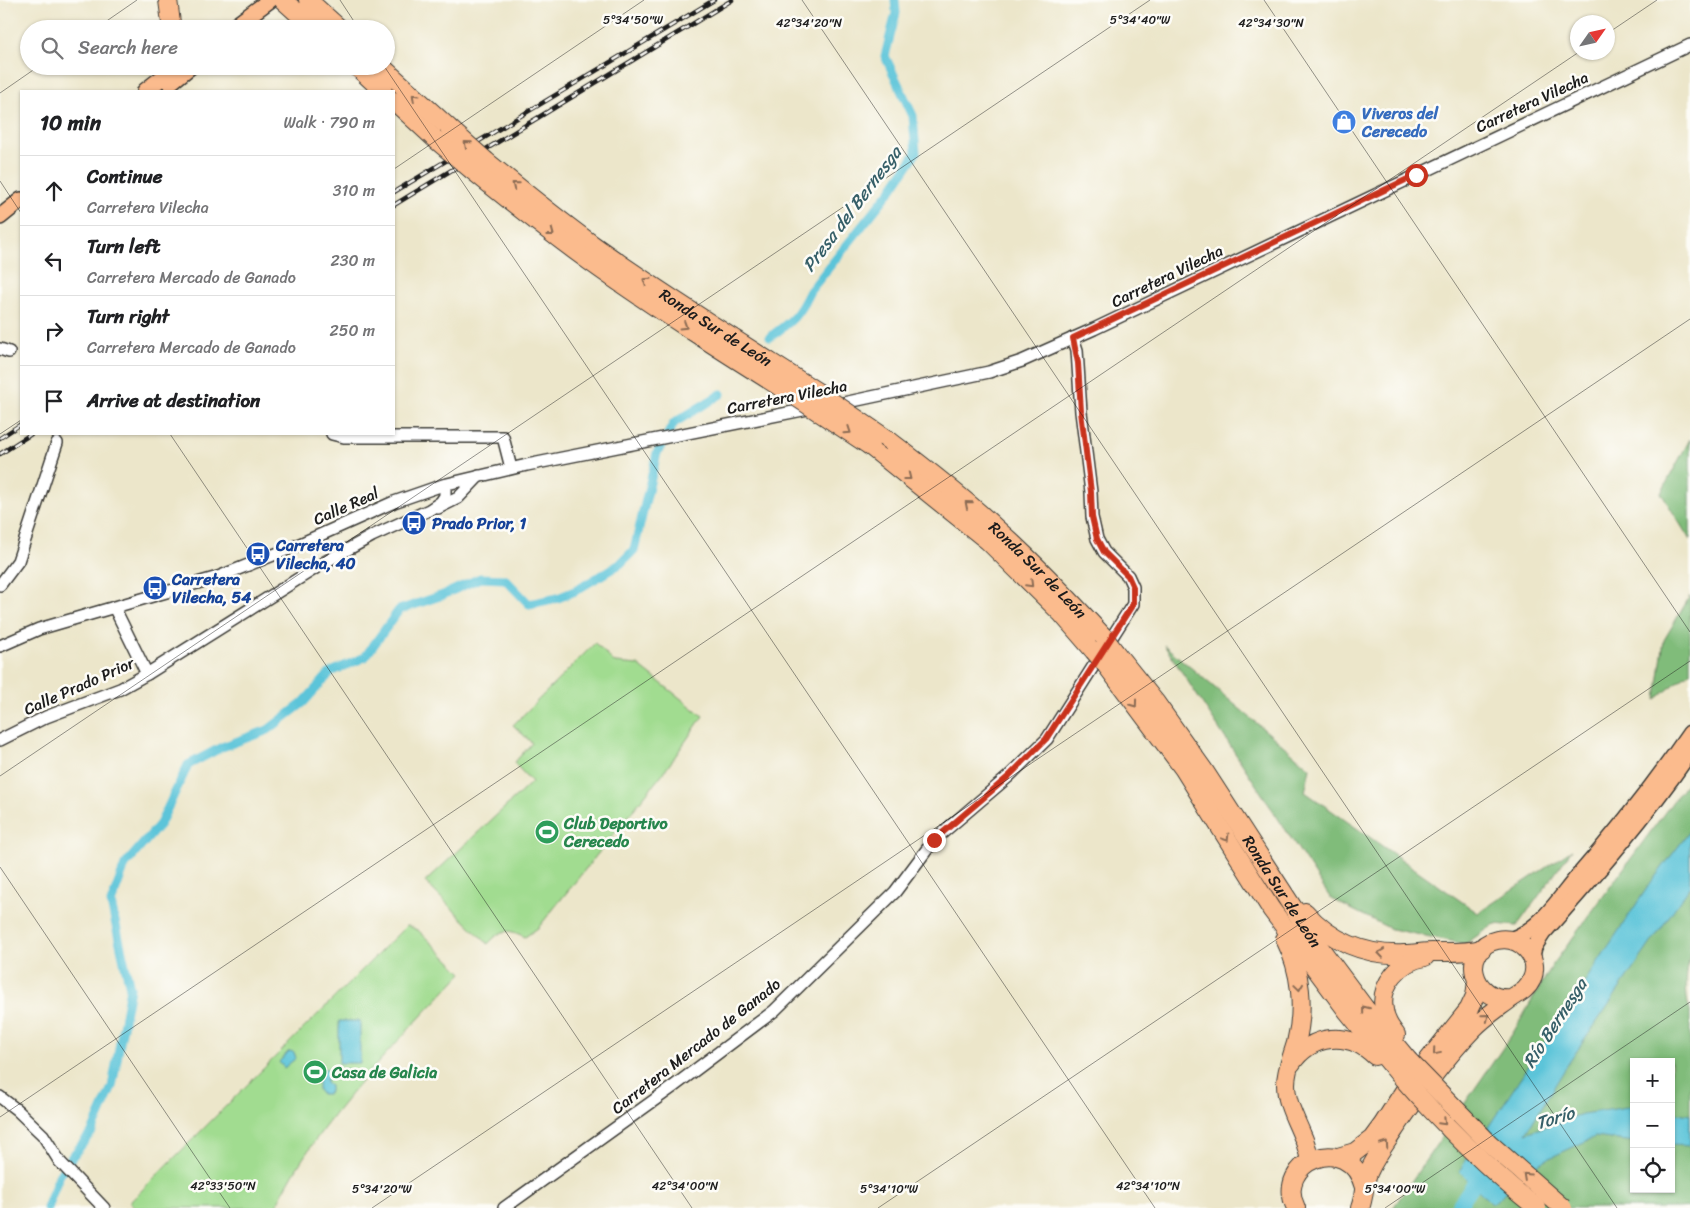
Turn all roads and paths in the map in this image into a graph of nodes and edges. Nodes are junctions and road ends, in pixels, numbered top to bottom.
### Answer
1 (163, 0) edge
2 (168, 0) edge
3 (261, 0) edge
4 (270, 0) edge
5 (275, 0) edge
6 (314, 3) edge
7 (288, 5) edge
8 (165, 20) edge
9 (171, 20) edge
10 (235, 20) edge
11 (243, 20) edge
12 (249, 20) edge
13 (304, 20) edge
14 (331, 20) edge
15 (1690, 45) edge
16 (165, 75) edge
17 (167, 75) edge
18 (179, 75) edge
19 (366, 75) edge
20 (389, 75) edge
21 (146, 90) edge
22 (153, 90) edge
23 (160, 90) edge
24 (382, 90) edge
25 (395, 102) edge
26 (442, 133) junction
27 (479, 165) junction
28 (20, 189) edge
29 (20, 195) edge
30 (20, 201) edge
31 (0, 205) edge
32 (0, 211) edge
33 (0, 217) edge
34 (1073, 338) junction
35 (336, 435) edge
36 (56, 444) dead end
37 (626, 445) joint
38 (511, 468) junction
39 (479, 476) junction
40 (456, 481) junction
41 (443, 485) junction
42 (458, 498) junction
43 (429, 510) junction
44 (0, 585) edge
45 (114, 607) junction
46 (1098, 643) junction
47 (0, 646) edge
48 (1111, 658) junction
49 (147, 674) junction
50 (1690, 733) edge
51 (0, 740) edge
52 (1690, 752) edge
53 (1203, 769) junction
54 (1271, 909) junction
55 (1512, 940) junction
56 (1482, 948) junction
57 (1532, 956) junction
58 (1475, 975) junction
59 (1512, 998) junction
60 (1406, 1063) junction
61 (1288, 1069) junction
62 (0, 1097) edge
63 (1324, 1158) junction
64 (1364, 1187) junction
65 (104, 1208) edge
66 (504, 1208) edge
67 (1296, 1208) edge
68 (1360, 1208) edge
69 (1537, 1208) edge
70 (1563, 1208) edge

1 - 8 highway
2 - 9 highway
3 - 10 main road
4 - 11 main road
5 - 12 main road
6 - 14 highway
7 - 13 highway
15 - 34 street, Carretera Vilecha
16 - 21 main road
17 - 22 main road
18 - 23 main road
19 - 24 highway
26 -> 20 highway, Ronda Sur de León
25 - 26 highway, Ronda Sur de León
26 - 27 highway, Ronda Sur de León, bridge
27 -> 46 highway, Ronda Sur de León, bridge
46 -> 27 highway, Ronda Sur de León, bridge
28 - 31 main road
29 - 32 main road
30 - 33 main road
34 - 37 street, Carretera Vilecha
34 - 66 street, Carretera Mercado de Ganado
35 - 38 street
36 - 44 street
37 - 38 street, Calle Real
38 - 39 street, Calle Real
39 - 40 street, Calle Real
39 - 42 street, Calle Prado Prior
40 - 41 street, Calle Real
40 - 42 street
41 - 43 street, Calle Prado Prior
41 - 45 street, Calle Real
42 - 43 street, Calle Prado Prior
43 - 49 street, Calle Prado Prior
45 - 47 street, Calle Real
45 - 49 street
46 - 48 highway, Ronda Sur de León, bridge
48 - 53 highway, Ronda Sur de León
48 -> 54 highway, Ronda Sur de León
49 - 51 street, Calle Prado Prior
50 - 55 main road
52 - 57 main road
56 -> 53 highway
60 -> 53 highway, Ronda Sur de León
54 - 60 highway, Ronda Sur de León
54 -> 61 highway
55 - 56 highway
55 - 57 highway
56 - 58 highway
57 - 59 highway
58 - 59 highway
58 - 60 highway
58 -> 63 highway
64 -> 59 highway
60 - 61 highway
60 -> 69 highway, Ronda Sur de León, bridge
70 -> 60 highway, Ronda Sur de León, bridge
61 - 63 highway
62 - 65 street
63 - 64 highway
63 - 67 highway
64 - 68 highway

